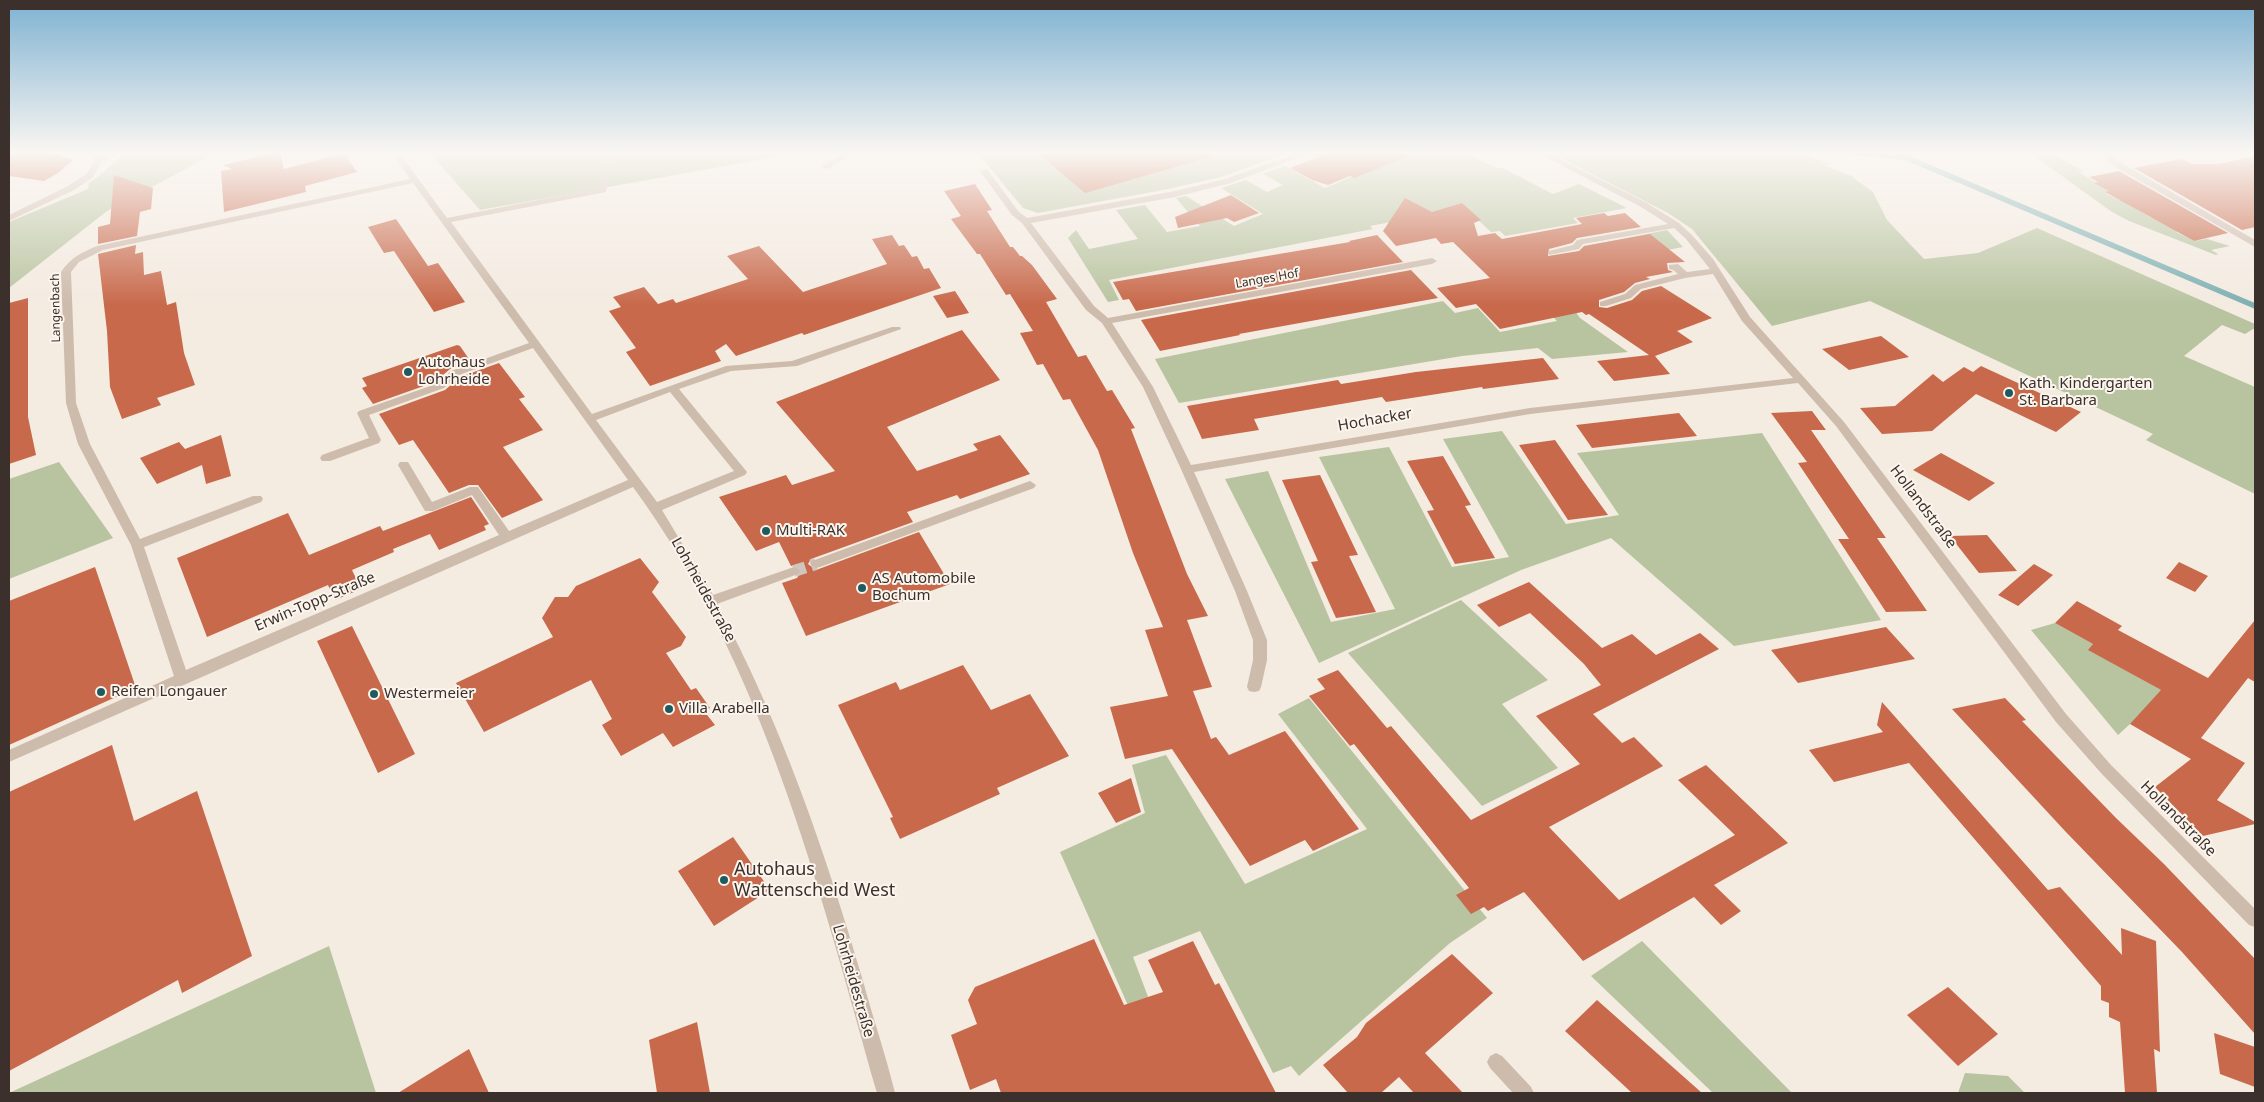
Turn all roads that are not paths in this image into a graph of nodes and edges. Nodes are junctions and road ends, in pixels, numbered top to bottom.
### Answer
1 (41, 202) edge
2 (312, 202) edge
3 (432, 202) edge
4 (536, 202) edge
5 (1007, 202) edge
6 (1129, 202) edge
7 (1639, 202) edge
8 (2184, 202) edge
9 (9, 218) edge
10 (445, 221) junction
11 (1025, 221) junction
12 (1676, 225) junction
13 (2255, 244) edge
14 (1552, 253) dead end
15 (1432, 261) dead end
16 (1672, 267) dead end
17 (1715, 271) junction
18 (1685, 276) junction
19 (1603, 304) dead end
20 (1106, 321) junction
21 (896, 329) dead end
22 (534, 344) junction
23 (1800, 380) junction
24 (672, 388) junction
25 (588, 419) junction
26 (326, 458) dead end
27 (404, 465) dead end
28 (1187, 469) junction
29 (636, 481) junction
30 (1030, 485) dead end
31 (257, 499) dead end
32 (655, 508) junction
33 (507, 537) junction
34 (137, 545) junction
35 (816, 564) tunnel mouth
36 (794, 571) tunnel mouth
37 (711, 601) junction
38 (182, 678) junction
39 (1254, 686) dead end
40 (9, 756) edge
41 (2255, 920) edge
42 (1496, 1062) dead end
43 (886, 1093) edge
44 (1525, 1093) edge

1 - 9 street
2 - 34 street, Langenbach
3 - 10 street, Lohrheidestraße
4 - 10 street
5 - 11 street
6 - 11 street
7 - 12 street, Hollandstraße
8 - 13 street
10 - 22 street, Lohrheidestraße
11 - 20 street
12 - 14 street
12 - 17 street, Hollandstraße
15 - 20 street, Langes Hof
16 - 18 street
17 - 18 street
17 - 23 street, Hollandstraße
18 - 19 street
20 - 28 street
21 - 24 street
22 - 25 street, Lohrheidestraße
22 - 26 street
23 - 28 street, Hochacker
23 - 41 street, Hollandstraße
24 - 25 street
24 - 32 street
25 - 29 street, Lohrheidestraße
27 - 33 street
28 - 39 street
29 - 32 street, Lohrheidestraße
29 - 33 street, Erwin-Topp-Straße
30 - 35 street
31 - 34 street
32 - 37 street, Lohrheidestraße
33 - 38 street, Erwin-Topp-Straße
34 - 38 street
36 - 37 street
37 - 43 street, Lohrheidestraße
38 - 40 street, Erwin-Topp-Straße
42 - 44 street

